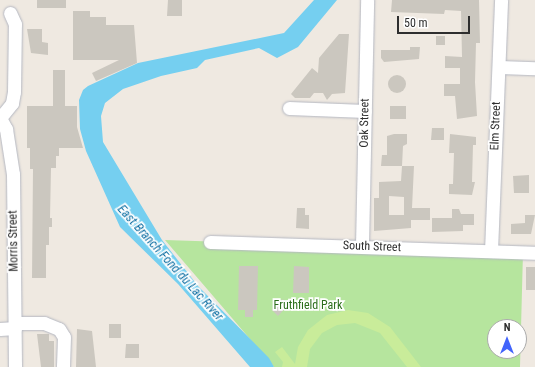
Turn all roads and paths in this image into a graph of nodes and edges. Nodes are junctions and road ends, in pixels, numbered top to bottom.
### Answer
1 (367, 0) edge
2 (502, 0) edge
3 (10, 14) dead end
4 (499, 67) junction
5 (535, 68) edge
6 (289, 108) dead end
7 (365, 111) junction
8 (0, 118) edge
9 (210, 242) dead end
10 (362, 246) junction
11 (491, 251) junction
12 (535, 253) edge
13 (15, 326) junction
14 (0, 328) edge
15 (15, 367) edge
16 (63, 367) edge

1 - 7 street, Oak Street
2 - 4 street, Elm Street
3 - 8 street, Morris Street
4 - 5 street
4 - 11 street, Elm Street
6 - 7 street
7 - 10 street, Oak Street
8 - 13 street, Morris Street
9 - 10 street, South Street
10 - 11 street, South Street
11 - 12 street, South Street
13 - 14 street
13 - 15 street, Morris Street
13 - 16 street

